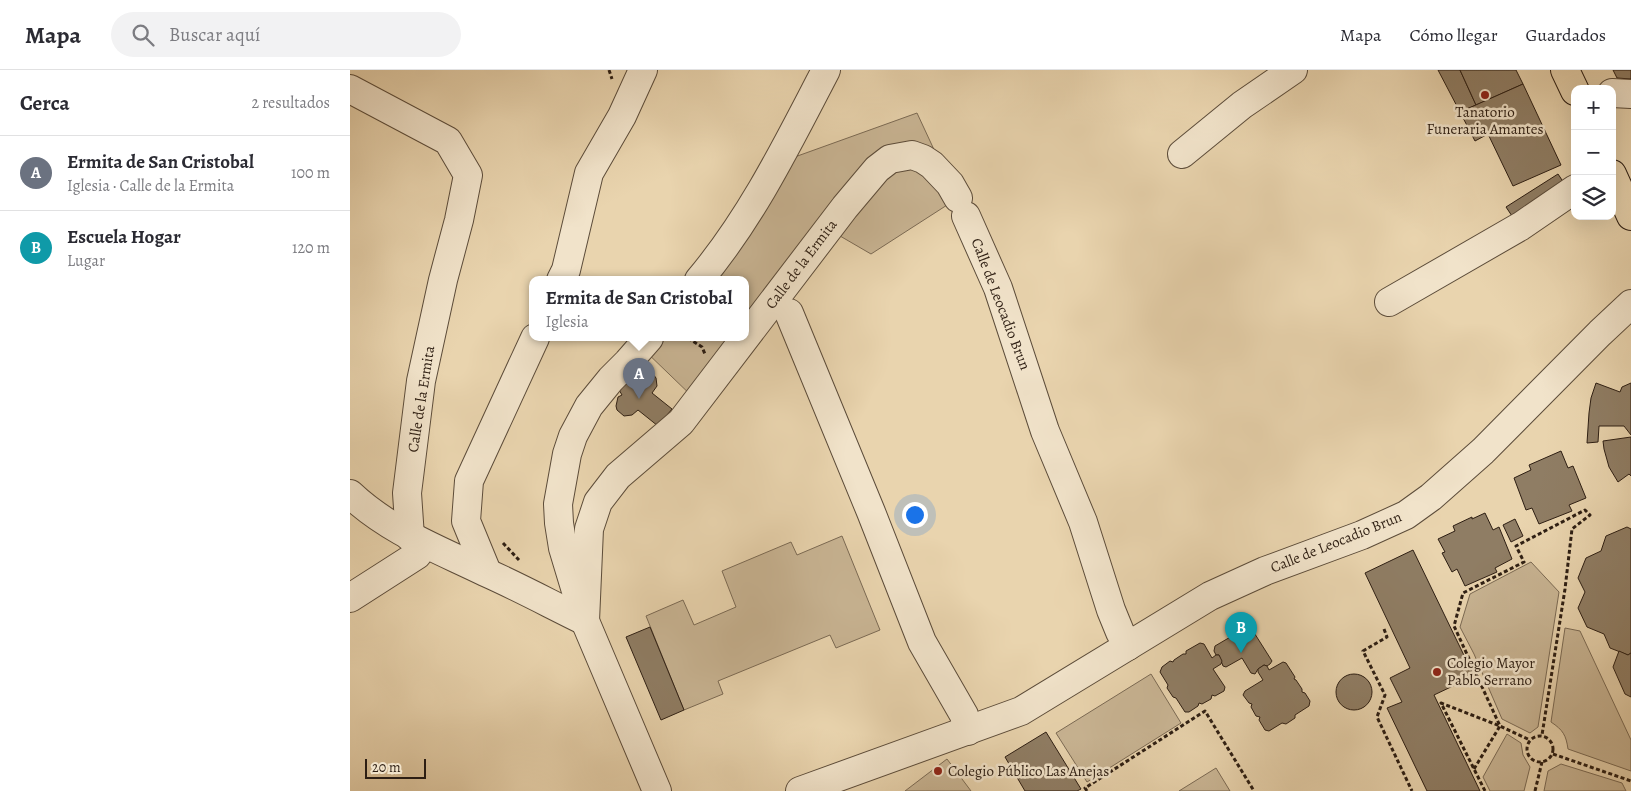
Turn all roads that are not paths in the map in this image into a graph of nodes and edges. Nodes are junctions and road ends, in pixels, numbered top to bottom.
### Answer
1 (643, 70) edge
2 (826, 70) edge
3 (1293, 70) edge
4 (1565, 70) edge
5 (1572, 85) edge
6 (350, 89) edge
7 (1616, 93) edge
8 (1631, 94) edge
9 (1182, 154) dead end
10 (1612, 175) edge
11 (1571, 192) edge
12 (962, 207) joint
13 (1631, 216) edge
14 (563, 276) edge
15 (701, 276) edge
16 (1389, 302) dead end
17 (1631, 304) edge
18 (789, 313) dead end
19 (749, 334) edge
20 (534, 341) edge
21 (744, 341) edge
22 (645, 342) edge
23 (350, 494) edge
24 (418, 540) junction
25 (486, 572) junction
26 (350, 598) edge
27 (585, 621) junction
28 (1128, 646) junction
29 (968, 731) junction
30 (657, 791) edge
31 (800, 791) edge

1 - 14 street
2 - 15 street
3 - 9 street
4 - 5 highway
6 - 24 street, Calle de la Ermita
7 - 8 street
10 - 13 highway
11 - 16 street
12 - 19 street, Calle de la Ermita
12 - 28 street, Calle de Leocadio Brun
17 - 28 street, Calle de Leocadio Brun
18 - 29 street
20 - 25 street
21 - 27 street, Calle de la Ermita
22 - 27 street, Calle de la Ermita
23 - 24 street
24 - 25 street
24 - 26 street
25 - 27 street
27 - 30 street, Calle de la Ermita
28 - 29 street, Calle de Leocadio Brun
29 - 31 street, Calle de Leocadio Brun

